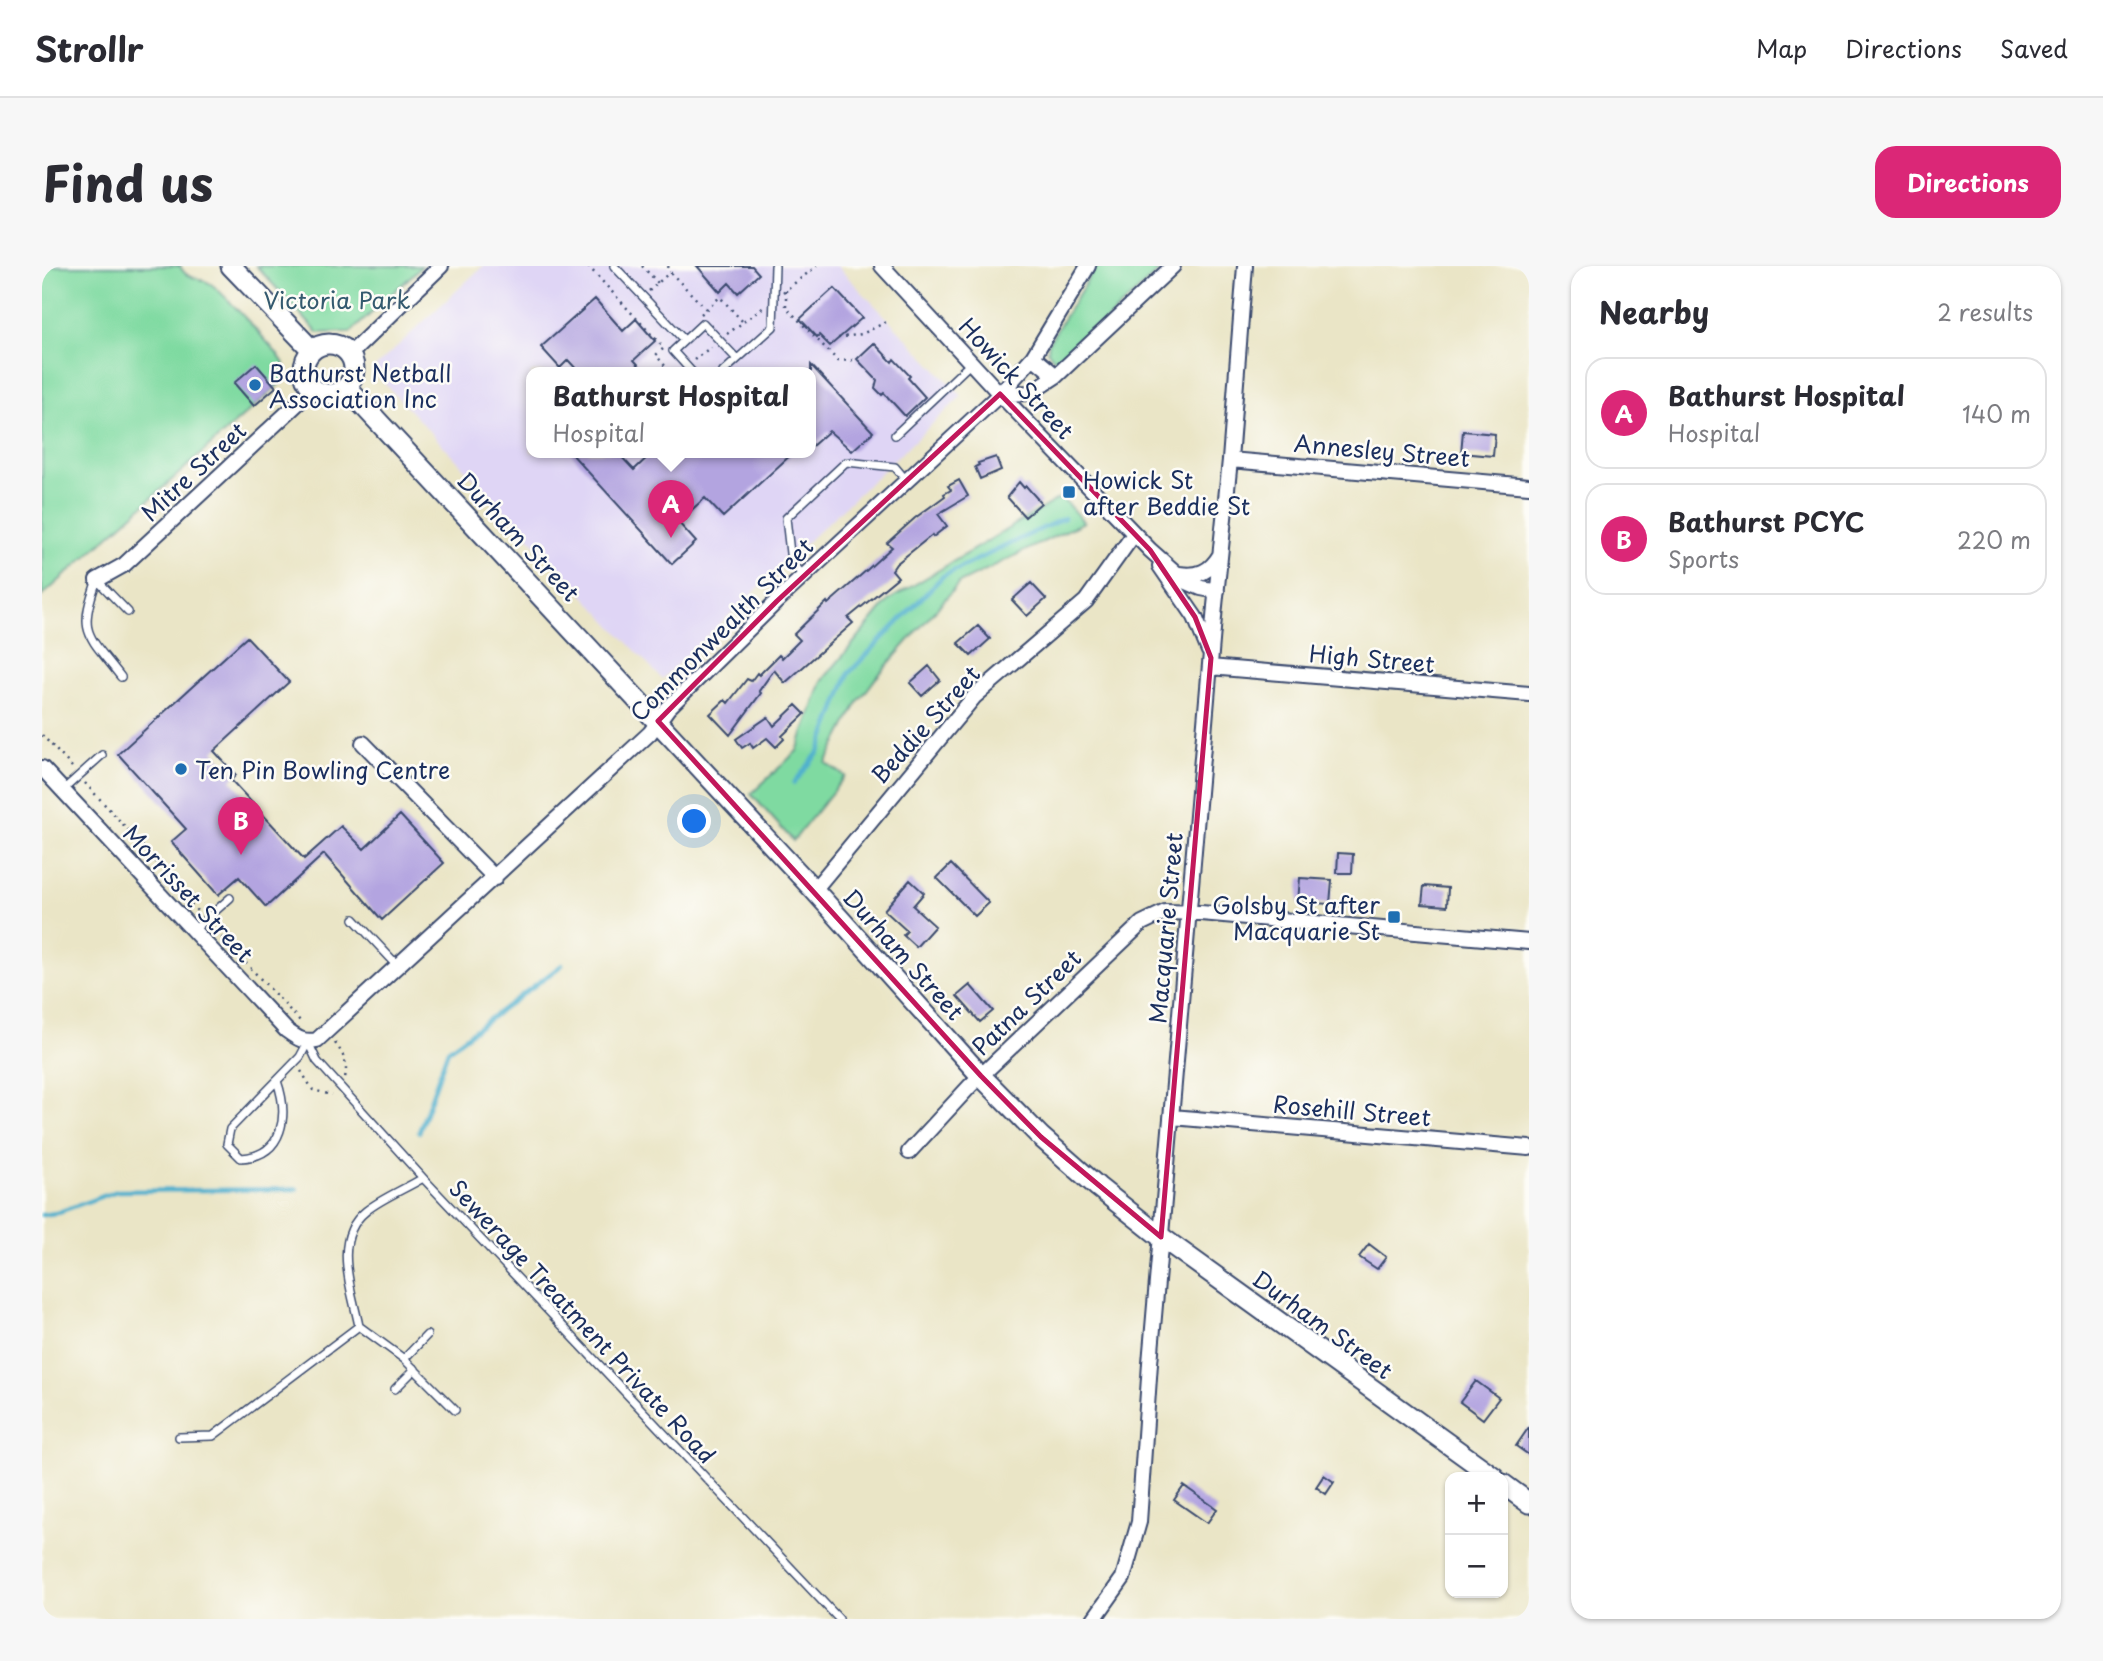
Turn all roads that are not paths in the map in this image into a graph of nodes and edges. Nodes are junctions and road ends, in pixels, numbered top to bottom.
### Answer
1 (231, 266) edge
2 (441, 266) edge
3 (614, 266) edge
4 (775, 266) edge
5 (882, 266) edge
6 (1088, 266) edge
7 (1173, 266) edge
8 (1245, 266) edge
9 (684, 340) junction
10 (312, 351) junction
11 (349, 355) junction
12 (1033, 357) junction
13 (737, 359) junction
14 (971, 363) junction
15 (687, 367) edge
16 (728, 367) edge
17 (1056, 376) junction
18 (346, 387) junction
19 (313, 389) junction
20 (1000, 394) junction
21 (895, 435) dead end
22 (1230, 460) junction
23 (906, 480) junction
24 (1529, 486) edge
25 (1134, 534) junction
26 (1150, 550) junction
27 (1220, 555) junction
28 (1177, 574) junction
29 (803, 576) junction
30 (97, 580) junction
31 (1217, 591) junction
32 (1182, 596) junction
33 (1215, 606) junction
34 (128, 612) dead end
35 (1211, 662) junction
36 (121, 677) dead end
37 (1529, 694) edge
38 (658, 721) junction
39 (363, 743) dead end
40 (102, 755) dead end
41 (42, 768) edge
42 (63, 790) junction
43 (495, 878) junction
44 (814, 890) junction
45 (230, 898) dead end
46 (1189, 912) junction
47 (354, 919) dead end
48 (193, 931) junction
49 (1529, 942) edge
50 (397, 965) junction
51 (317, 1038) junction
52 (981, 1076) junction
53 (277, 1081) junction
54 (1172, 1117) junction
55 (1529, 1148) edge
56 (909, 1152) dead end
57 (423, 1178) junction
58 (1161, 1237) junction
59 (359, 1326) junction
60 (427, 1335) dead end
61 (404, 1359) junction
62 (415, 1369) junction
63 (395, 1389) dead end
64 (455, 1410) dead end
65 (179, 1437) dead end
66 (1486, 1472) edge
67 (1508, 1488) edge
68 (1529, 1503) edge
69 (839, 1619) edge
70 (1094, 1619) edge

1 - 10 main road
2 - 11 street
3 - 9 lane
4 - 13 lane
5 - 14 street, Howick Street
6 - 12 street, Commonwealth Street
7 - 17 street
8 - 22 street, Macquarie Street
9 - 13 lane
9 - 15 lane
10 - 11 main road
10 - 19 main road
11 - 18 main road
12 - 17 street
12 - 20 street, Commonwealth Street
13 - 16 lane
14 - 20 street, Howick Street
14 - 21 lane
17 - 20 street
18 - 19 main road
18 - 38 main road, Durham Street
19 - 30 street, Mitre Street
20 - 23 street, Commonwealth Street
20 - 25 street, Howick Street
22 - 24 street, Annesley Street
22 - 27 street, Macquarie Street
23 - 29 street, Commonwealth Street
23 - 29 lane
25 - 26 street, Howick Street
25 - 44 street, Beddie Street
26 - 28 street, Howick Street
26 - 32 street, Howick Street
27 - 28 street
27 - 31 street, Macquarie Street
28 - 31 street, Howick Street
29 - 38 street, Commonwealth Street
30 - 34 lane
30 - 36 lane
31 - 33 street, Macquarie Street
32 - 33 street
32 - 35 street, Howick Street
33 - 35 street, Macquarie Street
35 - 37 street, High Street
35 - 46 street, Macquarie Street
38 - 43 street, Commonwealth Street
38 - 44 main road, Durham Street
39 - 43 street
40 - 42 lane
41 - 42 street, Morrisset Street
42 - 48 street, Morrisset Street
43 - 50 street, Commonwealth Street
44 - 52 main road, Durham Street
45 - 48 lane
46 - 49 street, Patna Street
46 - 52 street, Patna Street
46 - 54 street, Macquarie Street
47 - 50 lane
48 - 51 street, Morrisset Street
50 - 51 street, Commonwealth Street
51 - 53 lane
51 - 57 lane, Sewerage Treatment Private Road
52 - 56 street, Patna Street
52 - 58 main road, Durham Street
53 - 53 lane
54 - 55 street, Rosehill Street
54 - 58 street, Macquarie Street
57 - 59 lane
57 - 69 lane, Sewerage Treatment Private Road
58 - 66 main road, Durham Street
58 - 70 street, Macquarie Street
59 - 61 lane
59 - 65 lane
60 - 61 lane
61 - 62 lane
62 - 63 lane
62 - 64 lane
67 - 68 main road

